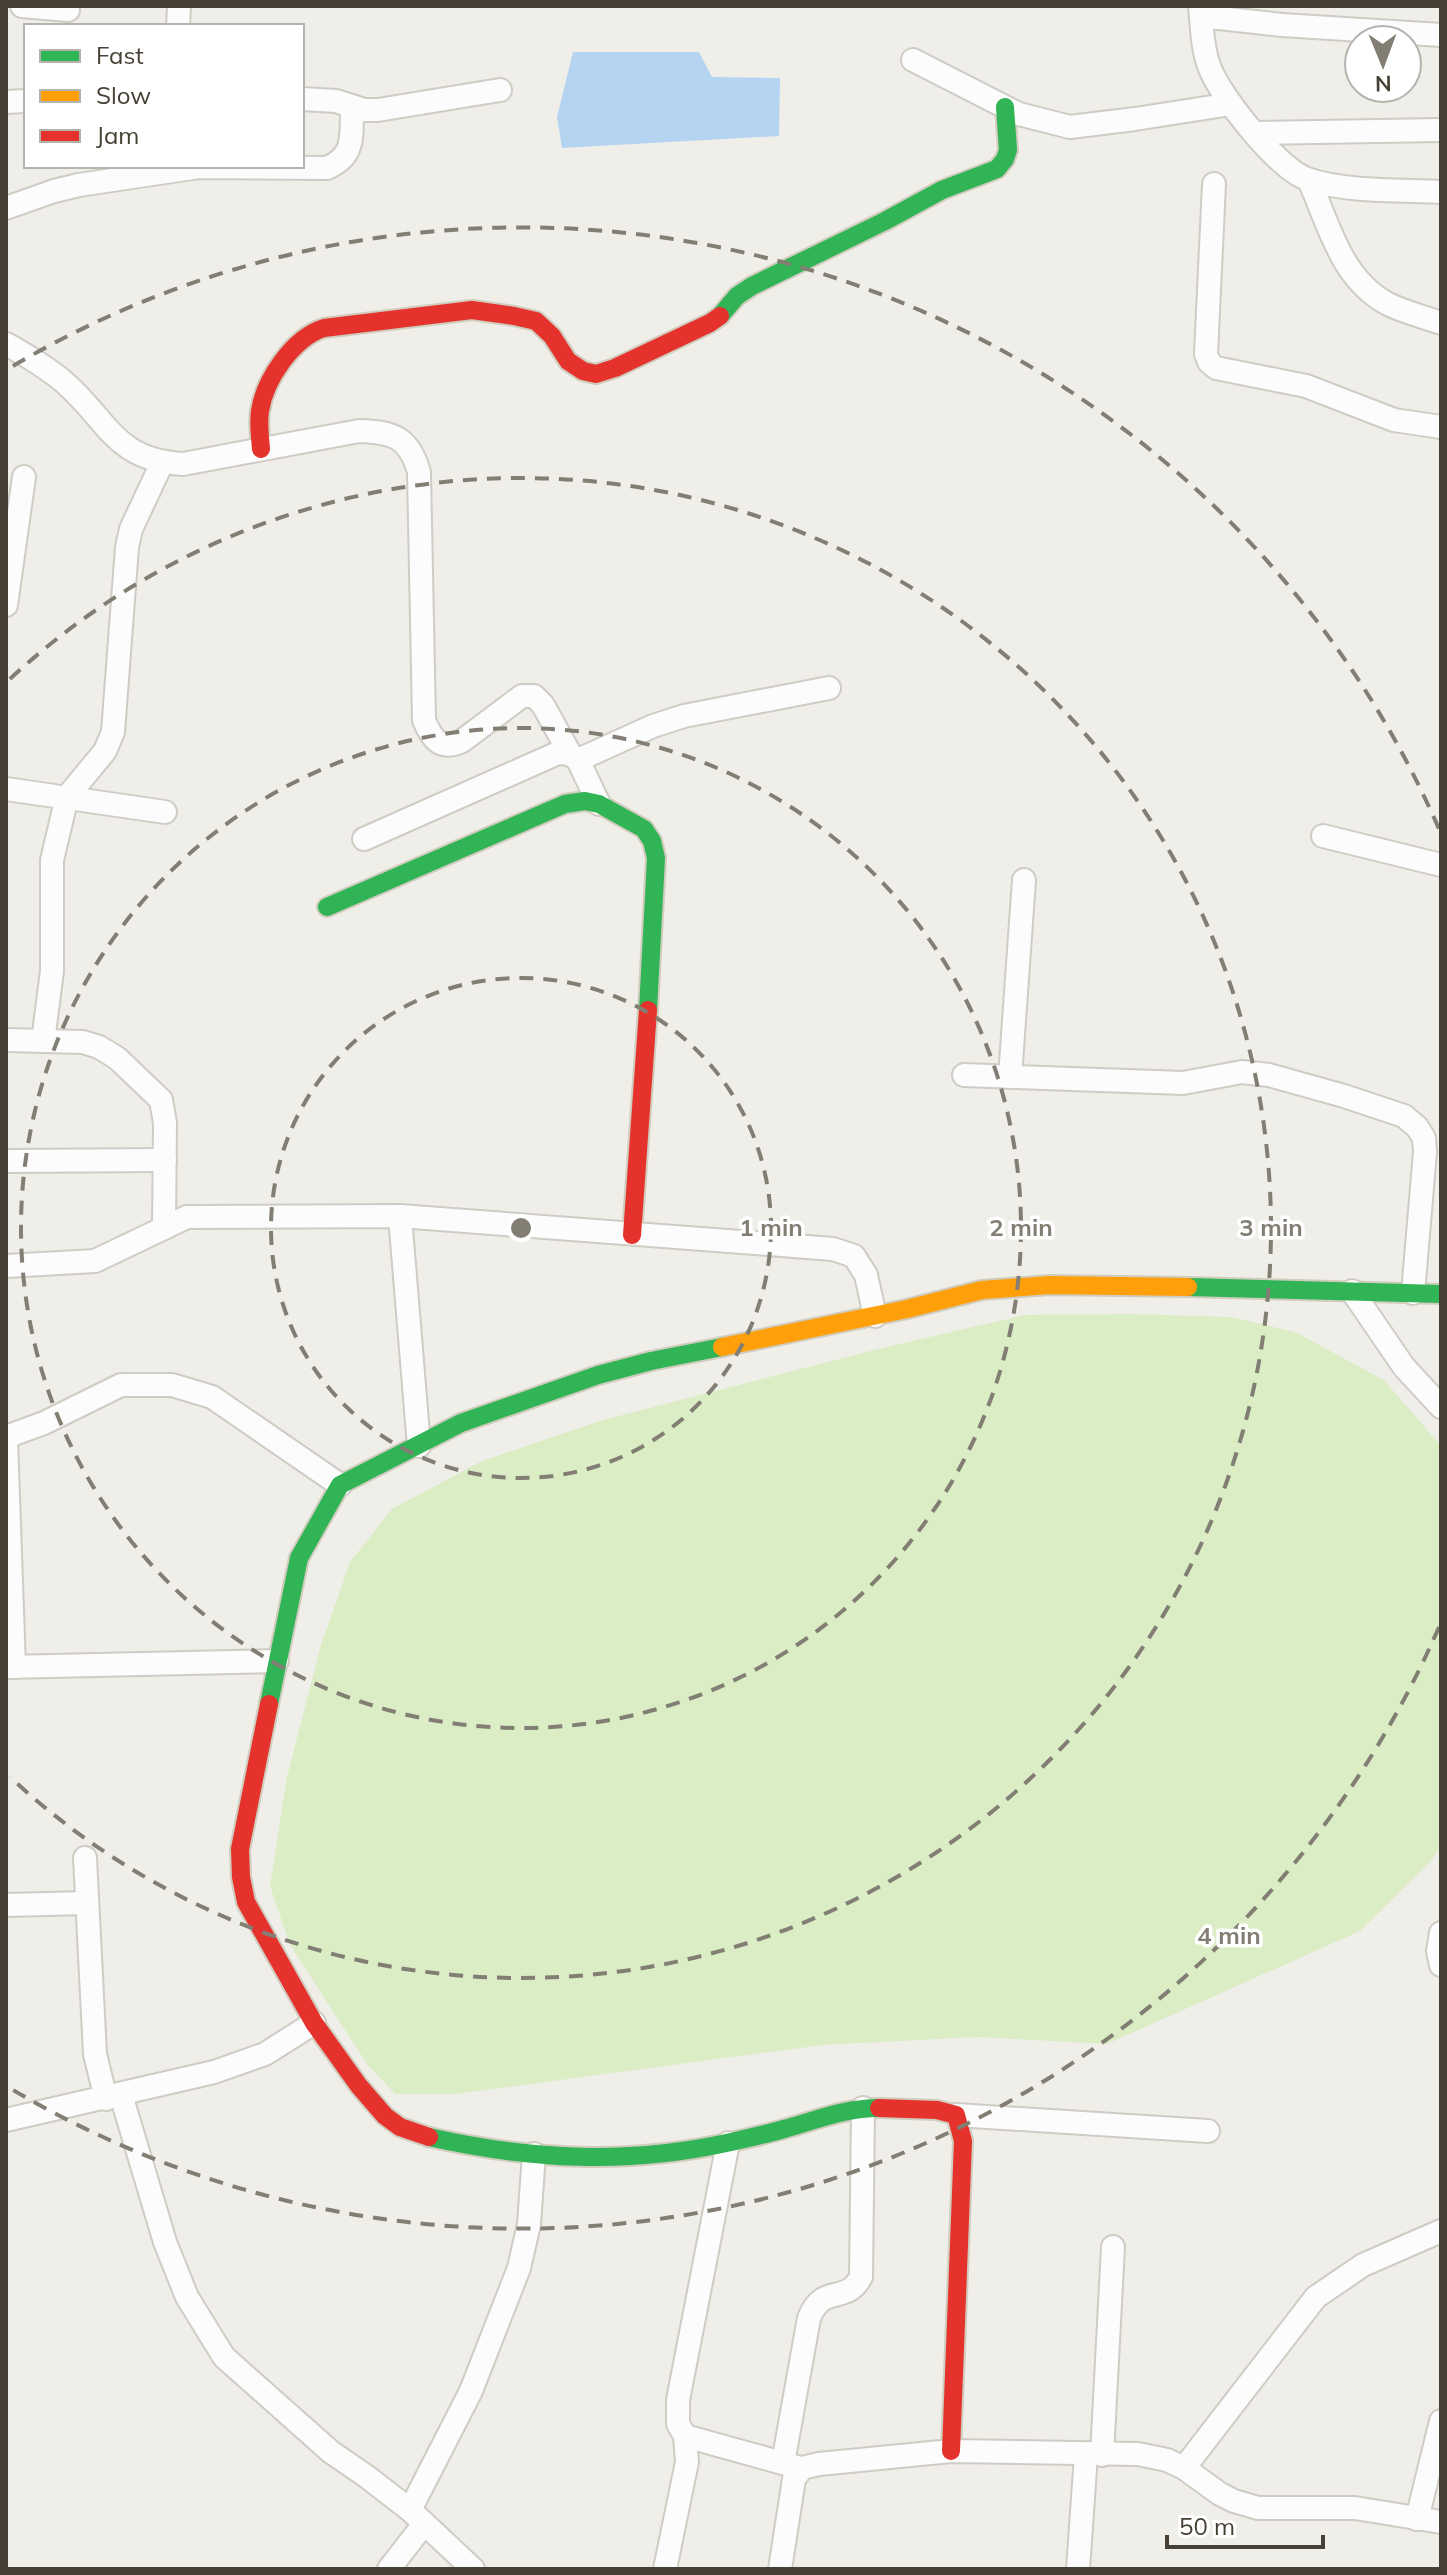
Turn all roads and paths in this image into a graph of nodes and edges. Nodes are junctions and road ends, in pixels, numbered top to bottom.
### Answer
1 (22, 6) edge
2 (68, 10) dead end
3 (1200, 11) edge
4 (1441, 35) edge
5 (913, 60) dead end
6 (500, 90) dead end
7 (304, 99) edge
8 (1231, 104) junction
9 (352, 107) junction
10 (1005, 107) junction
11 (1441, 130) edge
12 (1256, 133) junction
13 (193, 168) edge
14 (304, 168) edge
15 (1309, 180) junction
16 (1214, 184) dead end
17 (1441, 192) edge
18 (6, 208) edge
19 (1441, 323) edge
20 (6, 344) edge
21 (1441, 427) edge
22 (261, 449) junction
23 (162, 463) junction
24 (24, 477) dead end
25 (11, 536) edge
26 (6, 605) edge
27 (829, 688) dead end
28 (574, 757) junction
29 (6, 789) edge
30 (67, 797) junction
31 (599, 804) junction
32 (165, 812) dead end
33 (1323, 836) dead end
34 (364, 839) dead end
35 (1441, 865) edge
36 (1024, 880) dead end
37 (327, 907) dead end
38 (6, 1040) edge
39 (43, 1041) junction
40 (964, 1075) dead end
41 (1010, 1077) junction
42 (165, 1160) junction
43 (6, 1161) edge
44 (400, 1216) junction
45 (164, 1228) junction
46 (632, 1235) junction
47 (6, 1266) edge
48 (1352, 1291) junction
49 (1413, 1293) junction
50 (1441, 1294) edge
51 (875, 1316) junction
52 (1441, 1407) edge
53 (6, 1438) edge
54 (419, 1446) junction
55 (340, 1485) junction
56 (277, 1661) junction
57 (10, 1667) edge
58 (85, 1858) dead end
59 (87, 1903) junction
60 (6, 1905) edge
61 (1441, 1933) edge
62 (1441, 1965) edge
63 (314, 2023) junction
64 (113, 2097) junction
65 (863, 2108) junction
66 (956, 2115) junction
67 (6, 2120) edge
68 (1208, 2131) dead end
69 (728, 2143) junction
70 (534, 2154) junction
71 (1441, 2231) edge
72 (1113, 2247) dead end
73 (1441, 2421) edge
74 (685, 2436) junction
75 (951, 2451) junction
76 (1094, 2455) junction
77 (793, 2466) junction
78 (1184, 2468) junction
79 (417, 2517) junction
80 (1417, 2519) junction
81 (1441, 2522) edge
82 (389, 2569) edge
83 (473, 2569) edge
84 (665, 2569) edge
85 (780, 2569) edge
86 (1078, 2569) edge

1 - 2 street
3 - 4 street
3 - 8 street
5 - 10 street
6 - 9 street
7 - 9 street
8 - 10 street
8 - 12 street
9 - 14 street
10 - 22 street
11 - 12 street
12 - 15 street
13 - 18 street
15 - 17 street
15 - 19 street
16 - 21 street
20 - 23 street
22 - 23 street
22 - 28 street
23 - 30 street
24 - 25 street
25 - 26 street
27 - 28 street
28 - 31 street
28 - 34 street
29 - 30 street
30 - 32 street
30 - 39 street
31 - 37 street
31 - 46 street
33 - 35 street
36 - 41 street
38 - 39 street
39 - 42 street
40 - 41 street
41 - 49 street
42 - 43 street
42 - 45 street
44 - 45 street
44 - 46 street
44 - 54 street
45 - 47 street
46 - 51 street
48 - 49 street
48 - 51 street
48 - 52 street
49 - 50 street
51 - 54 street
53 - 55 street
53 - 57 street
54 - 55 street
55 - 56 street
56 - 57 street
56 - 63 street
58 - 59 street
59 - 60 street
59 - 64 street
61 - 62 street
63 - 64 street
63 - 70 street
64 - 67 street
64 - 79 street
65 - 66 street
65 - 69 street
65 - 77 street
66 - 68 street
66 - 75 street
69 - 70 street
69 - 74 street
70 - 79 street
71 - 78 street
72 - 76 street
73 - 80 street
74 - 77 street
74 - 84 street
75 - 76 street
75 - 77 street
76 - 78 street
76 - 86 street
77 - 85 street
78 - 80 street
79 - 82 street
79 - 83 street
80 - 81 street

